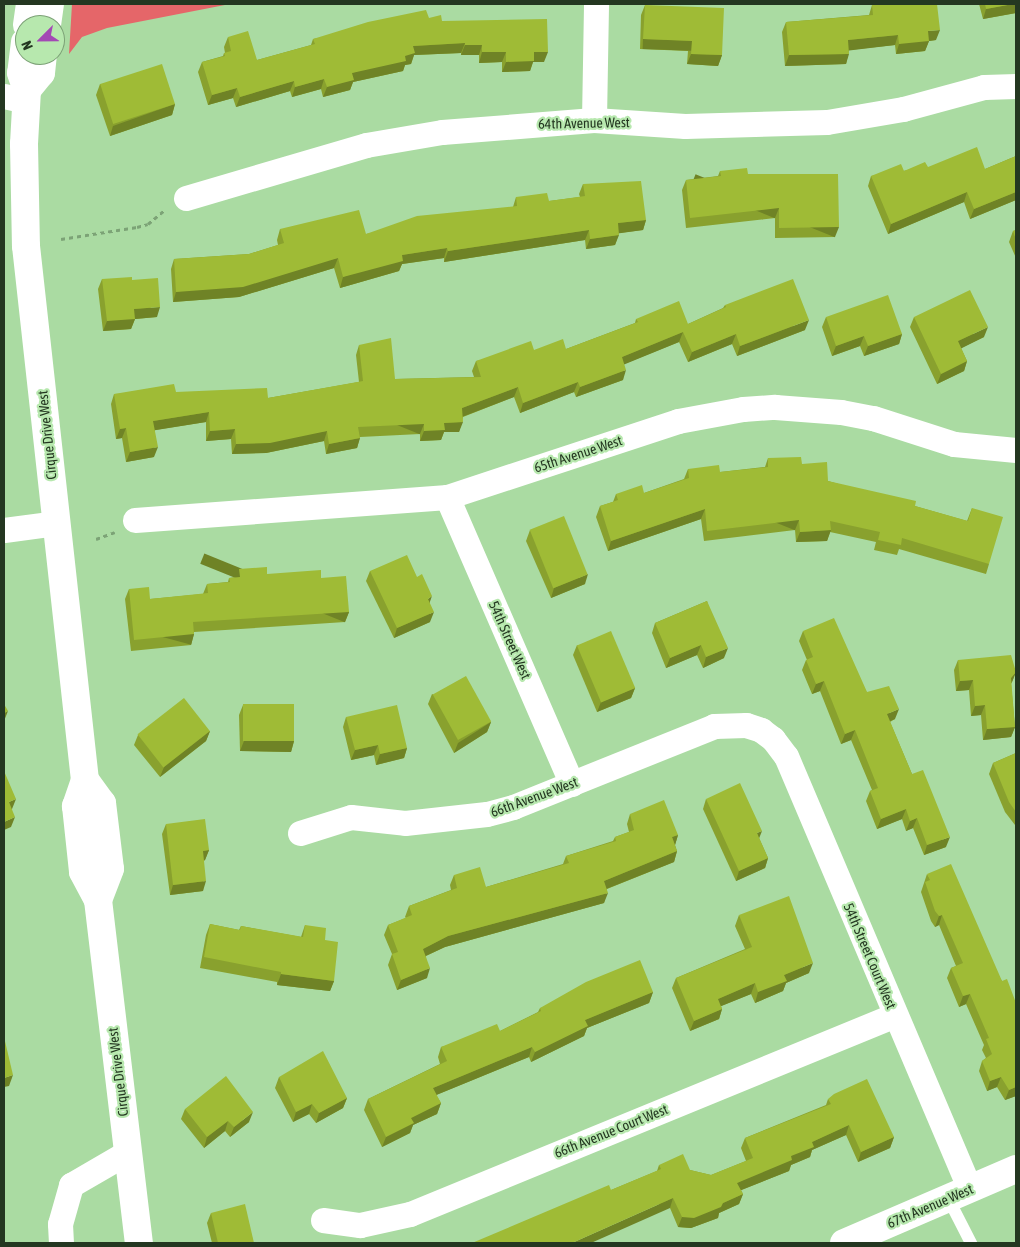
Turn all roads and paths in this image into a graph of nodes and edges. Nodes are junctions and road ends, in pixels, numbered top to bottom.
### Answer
1 (596, 4) edge
2 (22, 65) edge
3 (42, 65) edge
4 (1016, 86) edge
5 (19, 96) edge
6 (594, 120) junction
7 (186, 198) joint
8 (61, 239) dead end
9 (1016, 450) edge
10 (447, 497) junction
11 (135, 520) dead end
12 (56, 523) junction
13 (4, 530) edge
14 (760, 730) joint
15 (572, 784) junction
16 (300, 833) dead end
17 (895, 1014) junction
18 (128, 1152) junction
19 (1016, 1169) edge
20 (959, 1193) junction
21 (323, 1220) dead end
22 (61, 1243) edge
23 (139, 1243) edge
24 (844, 1243) edge
25 (971, 1243) edge

1 - 6 street
2 - 5 main road, Cirque Drive West
3 - 5 main road
4 - 6 street, 64th Avenue West
5 - 12 main road, Cirque Drive West
6 - 7 street, 64th Avenue West
7 - 8 path
9 - 10 street, 65th Avenue West
10 - 11 street, 65th Avenue West
10 - 15 street, 54th Street West
12 - 13 street
12 - 18 main road, Cirque Drive West
14 - 15 street, 66th Avenue West
14 - 17 street, 54th Street Court West
15 - 16 street, 66th Avenue West
17 - 20 street, 54th Street Court West
17 - 21 street, 66th Avenue Court West
18 - 22 street
18 - 23 main road, Cirque Drive West
19 - 20 main road, 67th Avenue West
20 - 24 main road, 67th Avenue West
20 - 25 lane

